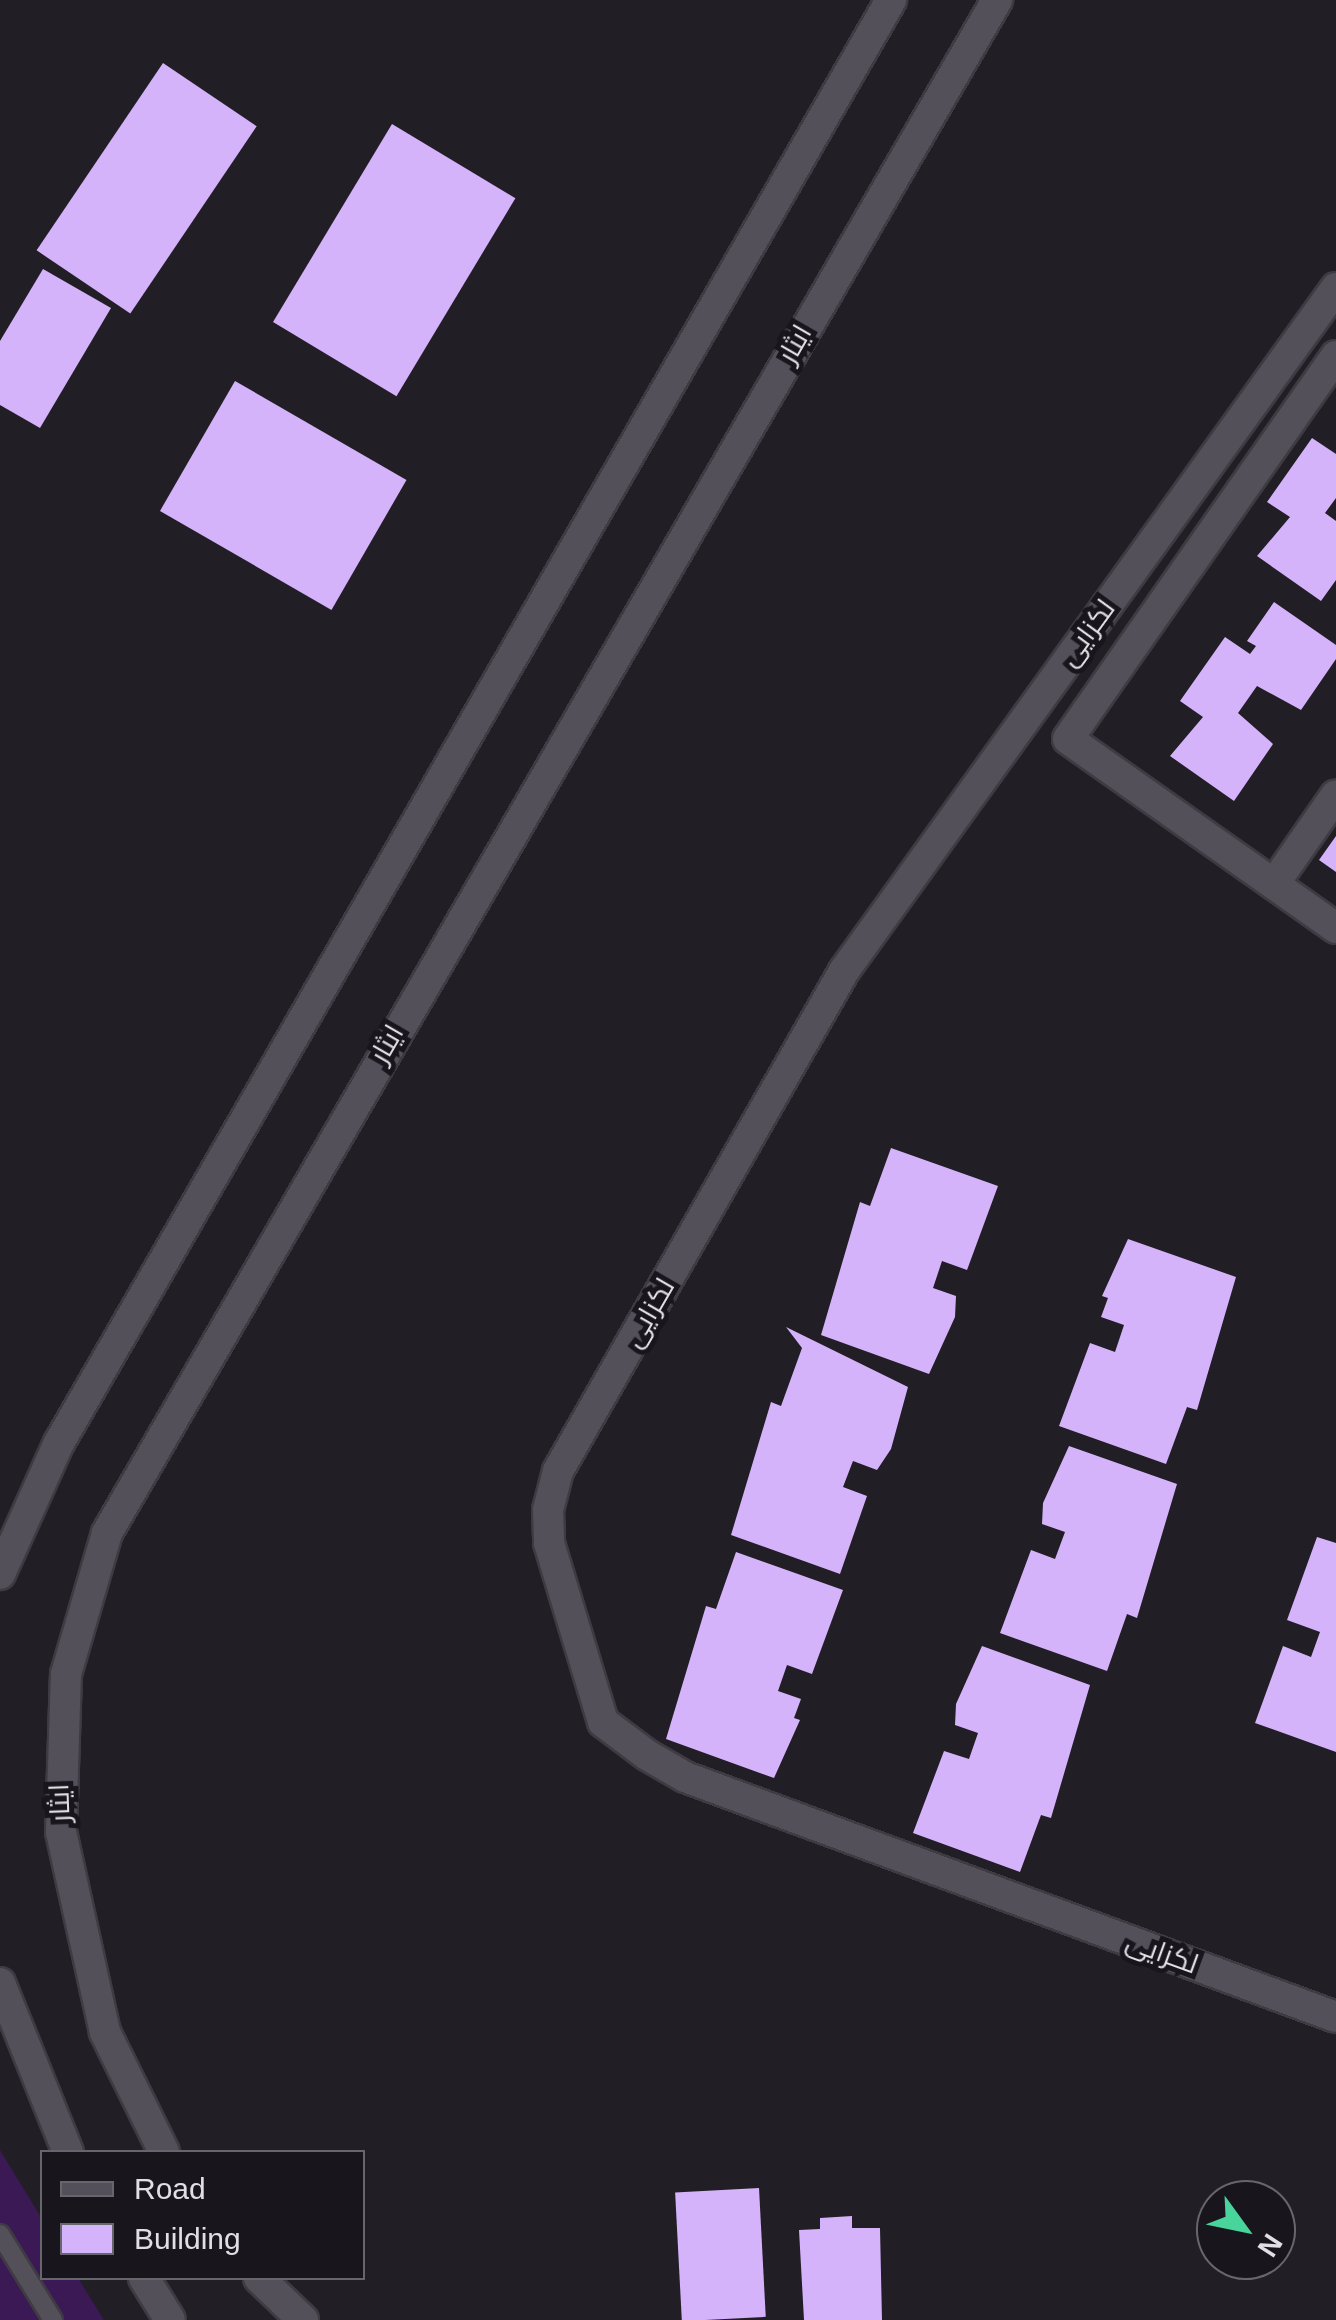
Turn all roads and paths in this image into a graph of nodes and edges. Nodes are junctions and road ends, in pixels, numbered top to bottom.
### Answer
1 (891, 0) edge
2 (997, 0) edge
3 (1336, 288) edge
4 (1336, 356) edge
5 (1336, 795) edge
6 (1274, 884) junction
7 (1336, 928) edge
8 (0, 1574) edge
9 (0, 1983) edge
10 (1336, 2017) edge
11 (67, 2150) edge
12 (163, 2150) edge
13 (0, 2234) edge
14 (145, 2280) edge
15 (261, 2280) edge
16 (53, 2320) edge
17 (170, 2320) edge
18 (303, 2320) edge

1 - 8 street
2 - 12 street, ایثار
3 - 10 street, لکزایی
4 - 6 street
5 - 6 street
6 - 7 street
9 - 11 street
13 - 16 lane
14 - 17 street
15 - 18 street

